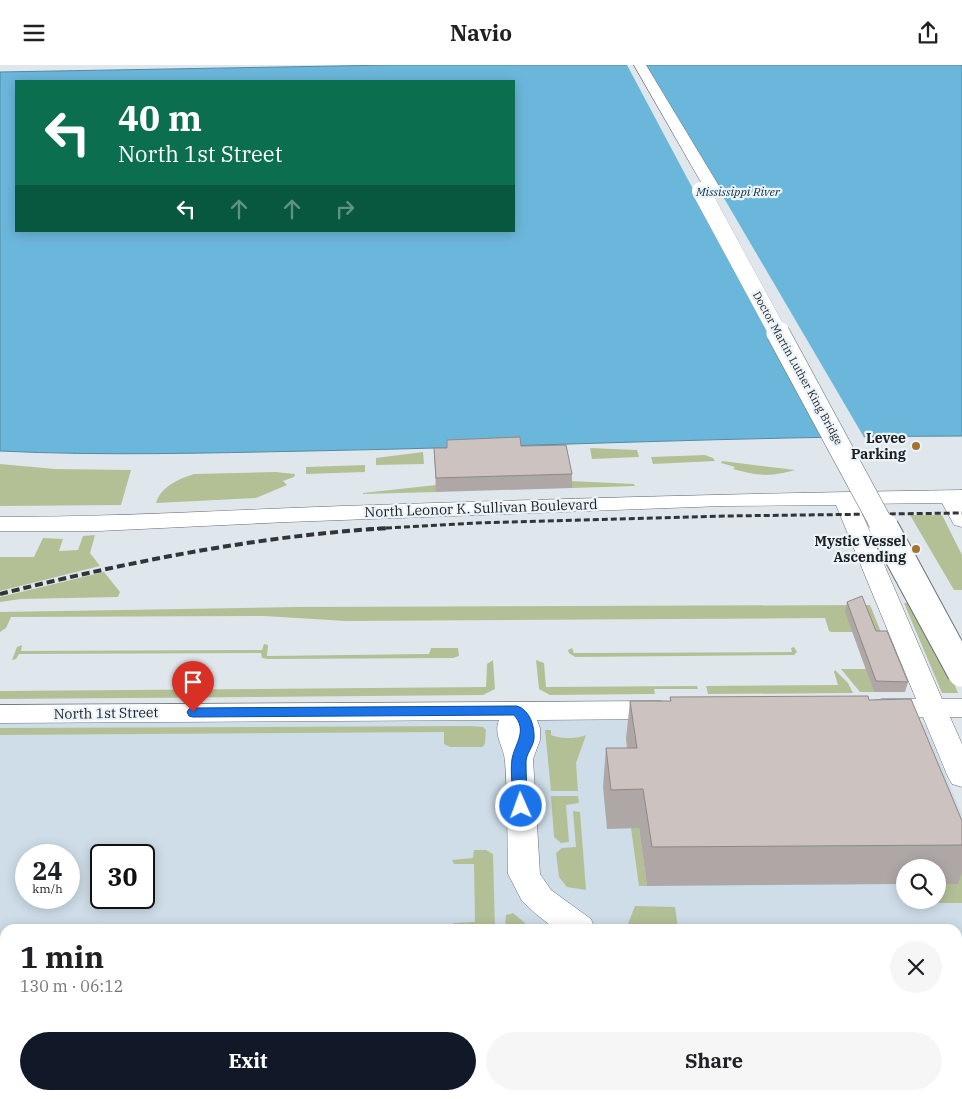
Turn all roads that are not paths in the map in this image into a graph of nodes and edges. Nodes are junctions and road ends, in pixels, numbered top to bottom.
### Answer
1 (630, 65) edge
2 (640, 65) edge
3 (956, 496) edge
4 (844, 497) junction
5 (962, 521) edge
6 (0, 524) edge
7 (962, 631) edge
8 (962, 672) edge
9 (934, 708) junction
10 (962, 708) edge
11 (857, 709) edge
12 (681, 710) edge
13 (517, 711) junction
14 (0, 714) edge
15 (962, 777) edge
16 (572, 924) edge

1 - 8 main road, Doctor Martin Luther King Bridge, bridge
2 - 7 main road, Doctor Martin Luther King Bridge
3 - 4 street, North Leonor K. Sullivan Boulevard
3 - 5 street
4 - 6 street, North Leonor K. Sullivan Boulevard
4 - 9 street
9 - 10 street
9 - 11 street
9 - 15 street
12 - 13 street, North 1st Street
13 - 14 street, North 1st Street
13 - 16 street

